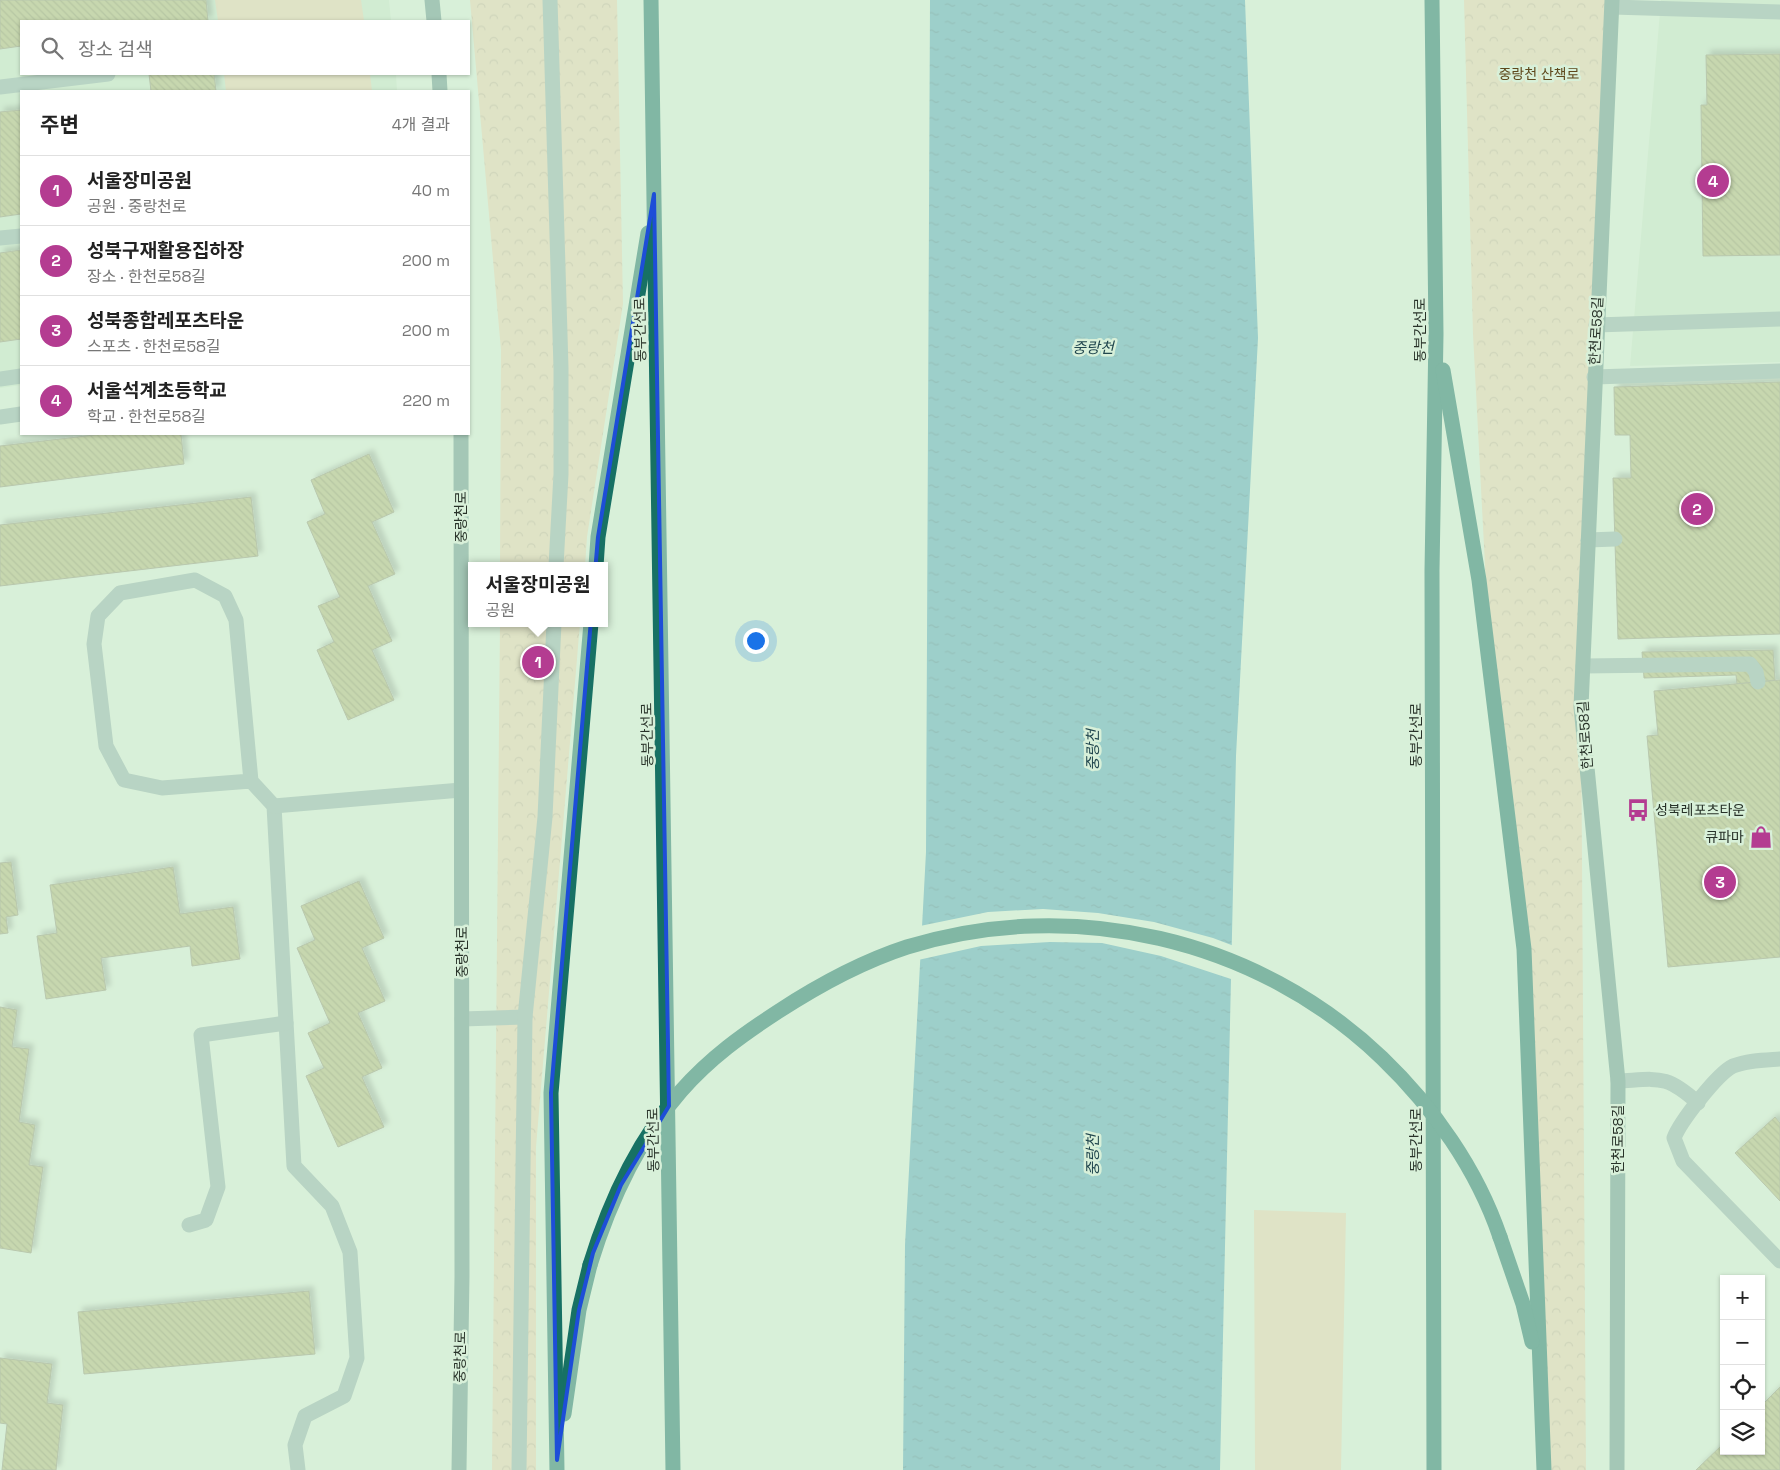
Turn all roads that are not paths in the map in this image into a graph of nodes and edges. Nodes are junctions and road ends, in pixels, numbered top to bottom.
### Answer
1 (432, 0) edge
2 (550, 0) edge
3 (651, 0) edge
4 (1432, 0) edge
5 (1612, 4) edge
6 (1707, 5) edge
7 (1780, 12) edge
8 (434, 20) edge
9 (100, 75) edge
10 (439, 75) edge
11 (0, 87) edge
12 (440, 90) edge
13 (654, 194) junction
14 (20, 236) edge
15 (0, 238) edge
16 (1780, 320) edge
17 (1596, 325) junction
18 (1436, 334) junction
19 (1780, 371) edge
20 (20, 376) edge
21 (1594, 377) junction
22 (0, 379) edge
23 (20, 414) edge
24 (0, 417) edge
25 (461, 435) edge
26 (1615, 539) dead end
27 (1588, 540) junction
28 (556, 562) edge
29 (596, 562) edge
30 (554, 627) edge
31 (591, 627) edge
32 (1582, 666) junction
33 (1758, 682) dead end
34 (251, 781) junction
35 (462, 790) junction
36 (274, 806) junction
37 (462, 1018) junction
38 (525, 1018) junction
39 (286, 1023) junction
40 (1780, 1059) edge
41 (1618, 1081) junction
42 (1698, 1103) junction
43 (189, 1225) dead end
44 (1780, 1261) edge
45 (1541, 1405) junction
46 (557, 1465) edge
47 (298, 1470) edge
48 (459, 1470) edge
49 (519, 1470) edge
50 (673, 1470) edge
51 (1434, 1470) edge
52 (1544, 1470) edge
53 (1617, 1470) edge

1 - 8 street
2 - 28 street
3 - 13 highway, 동부간선로
4 - 18 highway, 동부간선로
5 - 6 street
5 - 17 street, 한천로58길
6 - 7 street
9 - 11 street
10 - 12 street
13 - 29 highway
13 - 50 highway, 동부간선로
14 - 15 street
16 - 17 street
17 - 21 street, 한천로58길
18 - 45 highway
18 - 51 highway, 동부간선로
19 - 21 street
20 - 22 street
21 - 27 street, 한천로58길
23 - 24 street
25 - 35 street, 중랑천로
26 - 27 street
27 - 32 street, 한천로58길
30 - 38 street
31 - 46 highway
32 - 33 street
32 - 41 street, 한천로58길
34 - 34 street
34 - 36 street
35 - 36 street
35 - 37 street, 중랑천로
36 - 39 street
37 - 38 street
37 - 48 street, 중랑천로
38 - 49 street
39 - 43 street
39 - 47 street
40 - 42 street
41 - 42 street
41 - 53 street, 한천로58길
42 - 44 street
45 - 46 highway, bridge
45 - 52 highway

